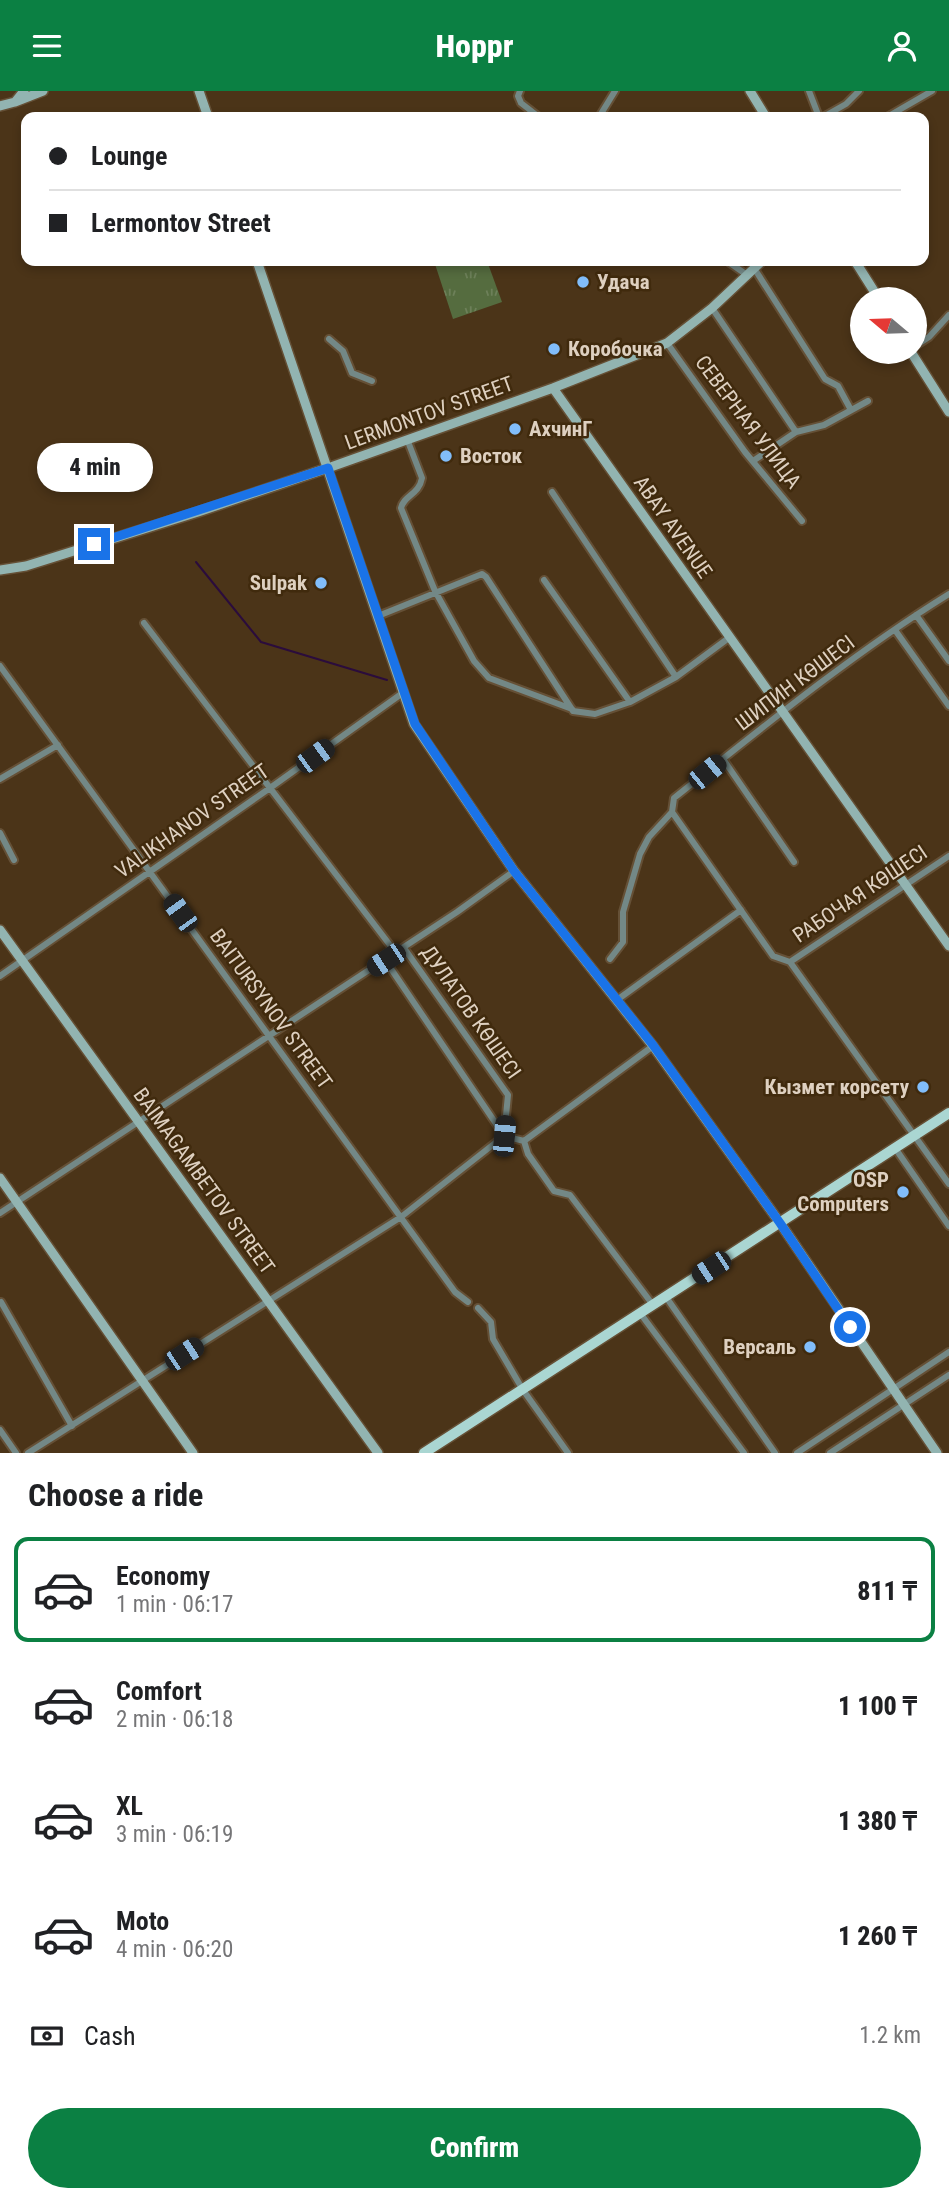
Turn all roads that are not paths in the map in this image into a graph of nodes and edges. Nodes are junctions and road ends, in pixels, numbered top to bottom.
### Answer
1 (24, 91) edge
2 (43, 91) edge
3 (199, 91) edge
4 (615, 91) edge
5 (750, 91) edge
6 (809, 91) edge
7 (859, 91) edge
8 (932, 91) edge
9 (519, 92) edge
10 (15, 101) junction
11 (0, 106) edge
12 (206, 112) edge
13 (532, 112) edge
14 (602, 112) edge
15 (763, 112) edge
16 (819, 112) edge
17 (831, 112) edge
18 (896, 112) edge
19 (259, 266) edge
20 (738, 266) edge
21 (757, 266) edge
22 (858, 266) edge
23 (751, 272) junction
24 (871, 287) edge
25 (712, 308) junction
26 (949, 315) edge
27 (329, 338) dead end
28 (928, 338) edge
29 (667, 343) junction
30 (919, 364) edge
31 (372, 381) dead end
32 (554, 388) junction
33 (869, 401) dead end
34 (851, 410) junction
35 (949, 412) edge
36 (796, 432) junction
37 (407, 439) junction
38 (753, 461) junction
39 (328, 468) junction
40 (552, 492) dead end
41 (802, 521) dead end
42 (0, 570) edge
43 (544, 580) dead end
44 (435, 591) junction
45 (949, 594) edge
46 (916, 615) junction
47 (379, 616) junction
48 (144, 623) dead end
49 (895, 630) junction
50 (730, 637) junction
51 (949, 661) edge
52 (0, 666) edge
53 (676, 677) junction
54 (404, 692) junction
55 (630, 702) junction
56 (949, 706) edge
57 (573, 710) junction
58 (782, 712) junction
59 (58, 745) junction
60 (723, 759) junction
61 (0, 779) edge
62 (270, 788) junction
63 (672, 812) junction
64 (0, 833) edge
65 (949, 856) edge
66 (14, 860) dead end
67 (794, 862) dead end
68 (514, 871) junction
69 (150, 872) junction
70 (905, 884) junction
71 (741, 911) junction
72 (0, 930) edge
73 (949, 946) edge
74 (404, 948) junction
75 (396, 953) junction
76 (610, 959) dead end
77 (22, 960) junction
78 (386, 960) junction
79 (790, 962) junction
80 (0, 976) edge
81 (617, 1000) junction
82 (270, 1037) junction
83 (653, 1045) junction
84 (949, 1114) edge
85 (141, 1122) junction
86 (915, 1135) junction
87 (507, 1137) junction
88 (521, 1140) junction
89 (895, 1148) junction
90 (0, 1178) edge
91 (949, 1184) edge
92 (16, 1202) junction
93 (0, 1213) edge
94 (401, 1217) junction
95 (780, 1223) junction
96 (949, 1226) edge
97 (666, 1297) junction
98 (269, 1300) junction
99 (1, 1302) edge
100 (468, 1302) dead end
101 (653, 1305) junction
102 (478, 1308) dead end
103 (640, 1313) junction
104 (949, 1352) edge
105 (949, 1375) edge
106 (141, 1381) junction
107 (892, 1389) junction
108 (523, 1390) junction
109 (903, 1405) junction
110 (72, 1426) junction
111 (0, 1430) edge
112 (16, 1453) edge
113 (28, 1453) edge
114 (193, 1453) edge
115 (378, 1453) edge
116 (424, 1453) edge
117 (568, 1453) edge
118 (744, 1453) edge
119 (775, 1453) edge
120 (797, 1453) edge
121 (830, 1453) edge
122 (937, 1453) edge

1 - 10 street
2 - 10 street
3 - 12 street
4 - 14 street
5 - 15 street
6 - 16 street
7 - 17 street
8 - 18 street
9 - 13 street
10 - 11 street
19 - 39 street
20 - 23 street
21 - 23 street, LERMONTOV STREET
22 - 24 street
23 - 25 street, LERMONTOV STREET
23 - 34 street
25 - 29 street, LERMONTOV STREET
25 - 36 street
26 - 28 street
27 - 31 street
29 - 32 street, LERMONTOV STREET
29 - 38 street, СЕВЕРНАЯ УЛИЦА
30 - 35 street
32 - 37 street, LERMONTOV STREET
32 - 50 street, ABAY AVENUE
33 - 34 street
34 - 36 street
36 - 38 street
37 - 39 street, LERMONTOV STREET
37 - 44 street
38 - 41 street, СЕВЕРНАЯ УЛИЦА
39 - 42 street, LERMONTOV STREET
39 - 47 street
40 - 53 street
43 - 55 street
44 - 47 street
44 - 57 street
44 - 57 street
45 - 46 street, ШИПИН КӨШЕСІ
46 - 49 street, ШИПИН КӨШЕСІ
46 - 51 street
47 - 54 street
48 - 62 street, ДУЛАТОВ КӨШЕСІ
49 - 56 street
49 - 58 street, ШИПИН КӨШЕСІ
50 - 53 street
50 - 58 street, ABAY AVENUE
52 - 59 street, BAITURSYNOV STREET
53 - 55 street
54 - 62 street, VALIKHANOV STREET
54 - 68 street
55 - 57 street
58 - 60 street, ШИПИН КӨШЕСІ
58 - 70 street, ABAY AVENUE
59 - 61 street
59 - 69 street, BAITURSYNOV STREET
60 - 63 street, ШИПИН КӨШЕСІ
60 - 67 street
62 - 69 street, VALIKHANOV STREET
62 - 75 street, ДУЛАТОВ КӨШЕСІ
63 - 71 street
63 - 76 street, ШИПИН КӨШЕСІ
64 - 66 street
65 - 70 street, РАБОЧАЯ КӨШЕСІ
68 - 74 street
68 - 81 street
69 - 77 street, VALIKHANOV STREET
69 - 82 street, BAITURSYNOV STREET
70 - 73 street, ABAY AVENUE
70 - 79 street, РАБОЧАЯ КӨШЕСІ
71 - 79 street
71 - 81 street
72 - 77 street, BAIMAGAMBETOV STREET
74 - 75 street
74 - 87 street, ДУЛАТОВ КӨШЕСІ
75 - 78 street
77 - 80 street, VALIKHANOV STREET
77 - 85 street, BAIMAGAMBETOV STREET
78 - 82 street
78 - 87 street, ДУЛАТОВ КӨШЕСІ
79 - 86 street
81 - 83 street
82 - 85 street
82 - 94 street, BAITURSYNOV STREET
83 - 88 street
83 - 95 street
84 - 86 main road
85 - 92 street
85 - 98 street, BAIMAGAMBETOV STREET
86 - 89 main road
86 - 91 street
87 - 88 street
87 - 94 street
88 - 101 street
89 - 95 main road
89 - 96 street
90 - 92 street
92 - 93 street
92 - 106 street
94 - 98 street
94 - 100 street, BAITURSYNOV STREET
95 - 97 main road
95 - 107 street
97 - 101 main road
97 - 119 street
98 - 106 street
98 - 115 street, BAIMAGAMBETOV STREET
99 - 110 street
101 - 103 main road
102 - 108 street
103 - 108 main road
103 - 118 street
104 - 107 street
105 - 109 street
106 - 110 street
106 - 114 street
107 - 109 street
107 - 120 street
108 - 116 main road
108 - 117 street
109 - 121 street
109 - 122 street
110 - 113 street
111 - 112 street

